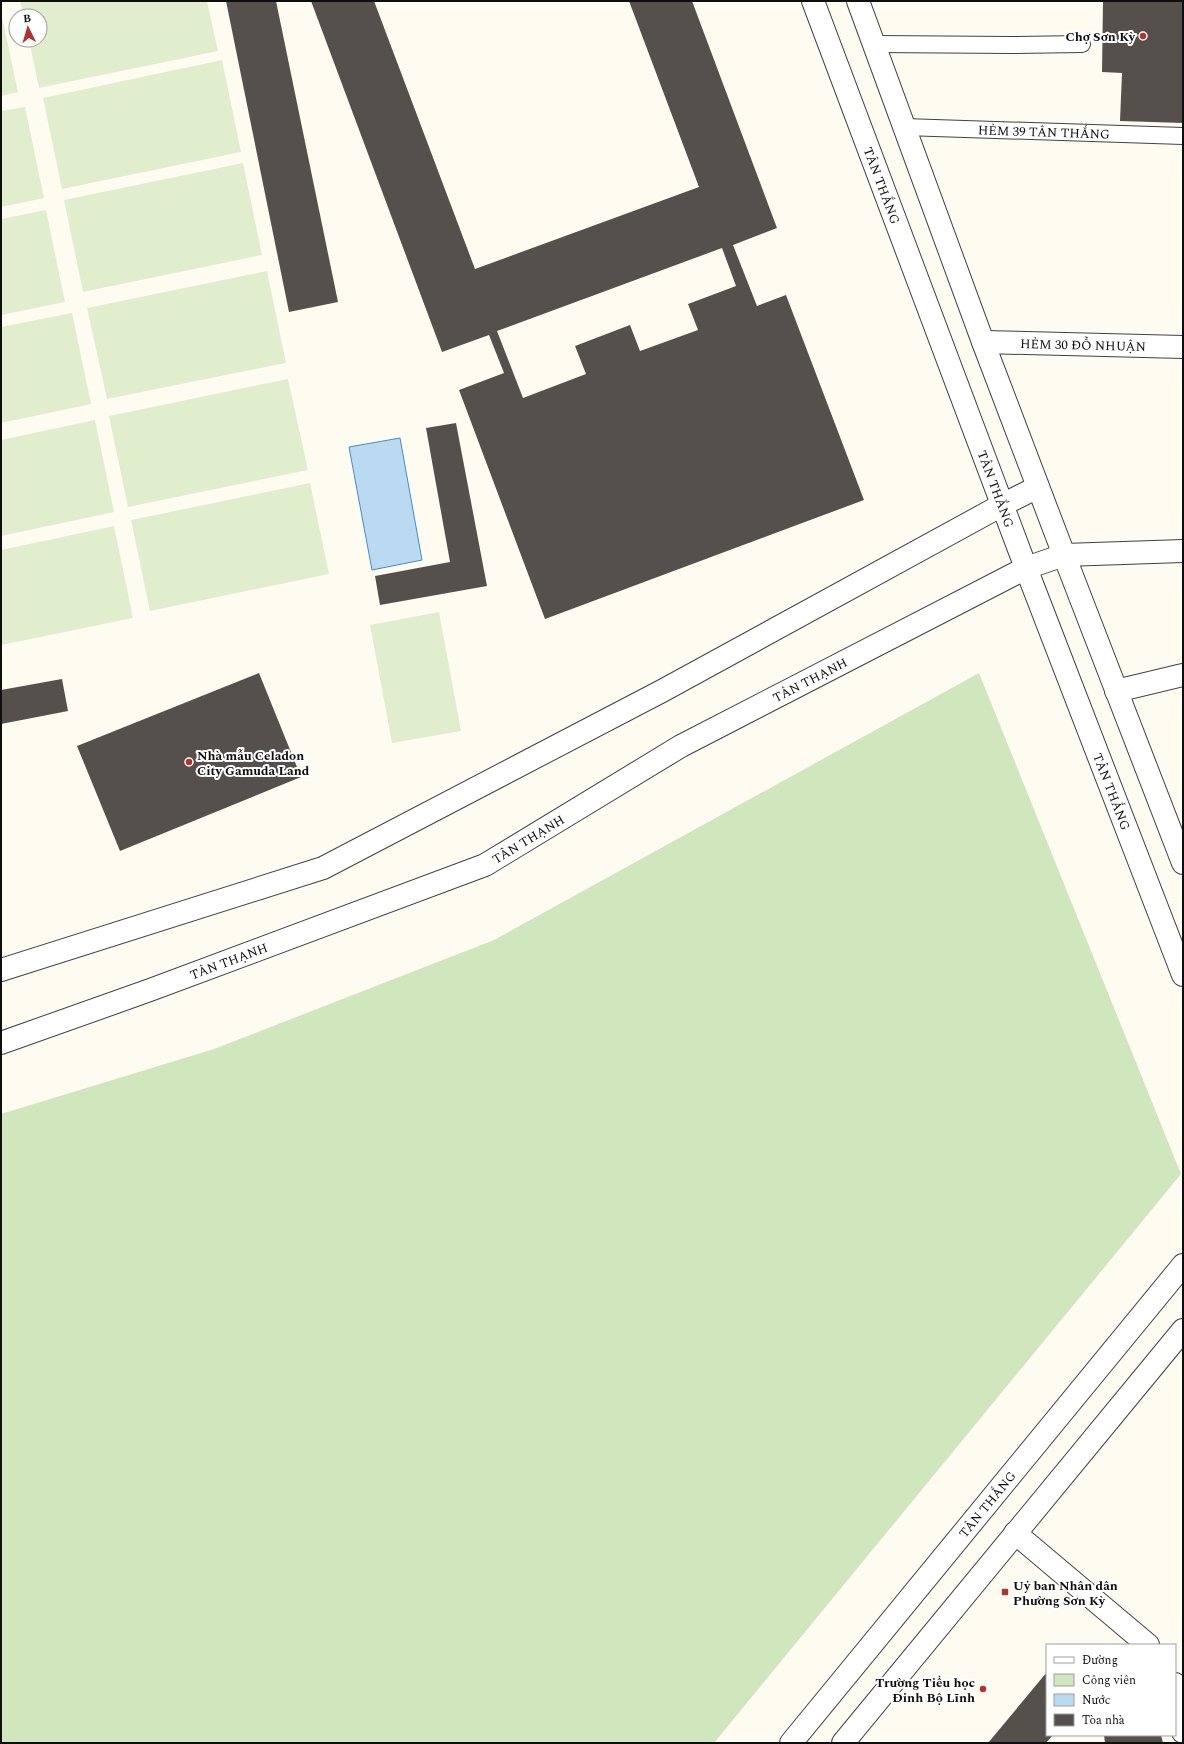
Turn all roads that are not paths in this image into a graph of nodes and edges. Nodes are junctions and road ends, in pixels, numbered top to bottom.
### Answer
1 (813, 1) edge
2 (858, 1) edge
3 (874, 44) junction
4 (1082, 44) dead end
5 (904, 127) junction
6 (1183, 136) edge
7 (983, 342) junction
8 (1183, 347) edge
9 (1038, 487) junction
10 (1002, 505) junction
11 (1183, 551) edge
12 (1064, 555) junction
13 (1026, 568) junction
14 (1183, 675) edge
15 (1116, 691) junction
16 (1183, 863) edge
17 (1, 970) edge
18 (1183, 975) edge
19 (1, 1043) edge
20 (1183, 1265) edge
21 (1183, 1330) edge
22 (1015, 1533) junction
23 (1147, 1644) edge
24 (1176, 1690) edge
25 (1183, 1732) edge
26 (791, 1743) edge
27 (843, 1743) edge

1 - 10 street, TÂN THẮNG
2 - 3 street
3 - 4 lane
3 - 5 street
5 - 6 lane, HẺM 39 TÂN THẮNG
5 - 7 street
7 - 8 street, HẺM 30 ĐỖ NHUẬN
7 - 9 street
9 - 10 street
9 - 12 street
10 - 13 street, TÂN THẮNG
10 - 17 street
11 - 12 street, TÂN THẠNH
12 - 13 street, TÂN THẠNH
12 - 15 street
13 - 18 street, TÂN THẮNG
13 - 19 street, TÂN THẠNH
14 - 15 street
15 - 16 street
20 - 26 street, TÂN THẮNG
21 - 22 street
22 - 23 street
22 - 27 street
24 - 25 street

